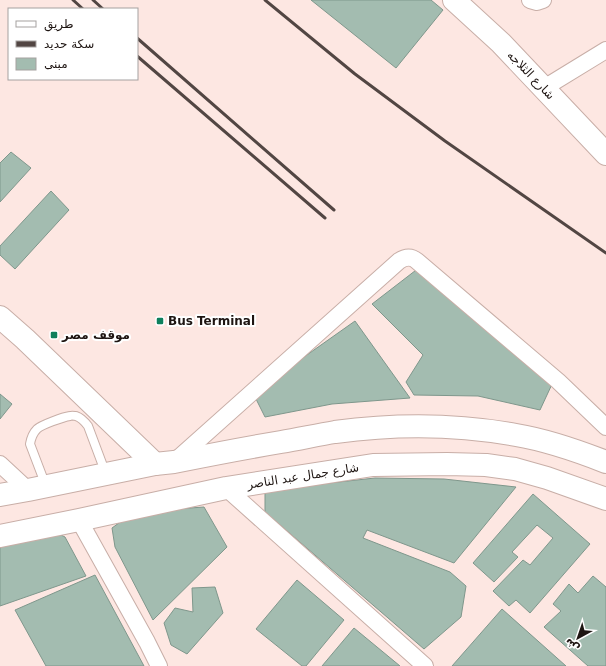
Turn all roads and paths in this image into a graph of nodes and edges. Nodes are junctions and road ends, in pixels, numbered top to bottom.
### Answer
1 (454, 0) edge
2 (530, 0) edge
3 (543, 0) edge
4 (606, 50) edge
5 (544, 88) junction
6 (606, 154) edge
7 (0, 317) edge
8 (606, 427) edge
9 (606, 462) edge
10 (164, 463) junction
11 (0, 464) edge
12 (106, 474) junction
13 (37, 488) junction
14 (226, 488) junction
15 (0, 495) edge
16 (606, 499) edge
17 (79, 520) junction
18 (0, 536) edge
19 (159, 666) edge
20 (425, 666) edge

1 - 5 main road, شارع الثلاجه
2 - 3 street
4 - 5 street
5 - 6 main road, شارع الثلاجه
7 - 10 main road
8 - 10 street
9 - 10 main road
10 - 12 main road
11 - 13 street
12 - 13 main road
12 - 13 lane
13 - 15 main road
14 - 16 main road, شارع جمال عبد الناصر
14 - 17 main road, شارع جمال عبد الناصر
14 - 20 street
17 - 18 main road, شارع جمال عبد الناصر
17 - 19 street

